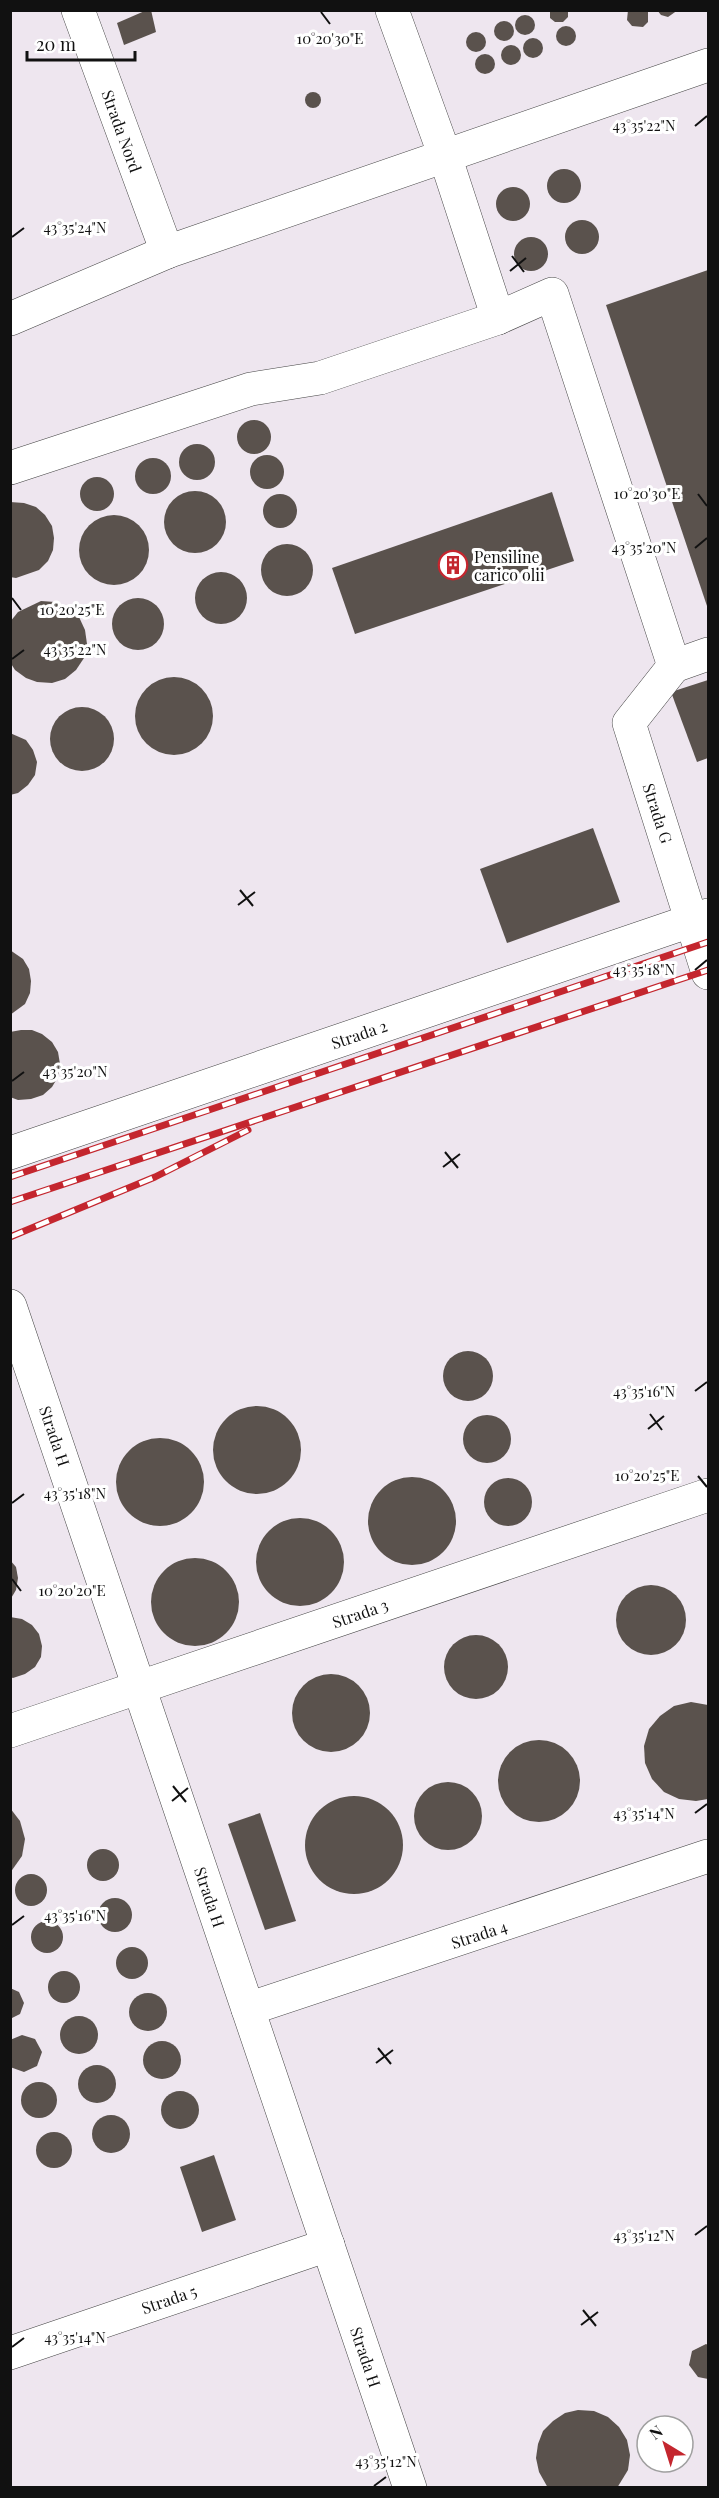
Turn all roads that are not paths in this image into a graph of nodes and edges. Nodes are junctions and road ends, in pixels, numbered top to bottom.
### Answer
1 (78, 10) edge
2 (393, 10) edge
3 (708, 65) edge
4 (445, 156) junction
5 (167, 252) junction
6 (498, 318) junction
7 (10, 320) edge
8 (10, 468) edge
9 (708, 654) edge
10 (674, 666) junction
11 (700, 918) edge
12 (708, 973) edge
13 (10, 1153) edge
14 (10, 1306) edge
15 (708, 1496) edge
16 (140, 1687) junction
17 (10, 1731) edge
18 (708, 1856) edge
19 (248, 2009) junction
20 (328, 2245) junction
21 (10, 2353) edge
22 (410, 2487) edge

1 - 5 lane, Strada Nord
2 - 4 lane
3 - 4 lane
4 - 5 lane
4 - 6 lane
5 - 7 lane
6 - 8 lane
6 - 10 lane
9 - 10 lane
10 - 11 lane, Strada G
11 - 12 lane, Strada G
11 - 13 lane, Strada 2
14 - 16 lane, Strada H
15 - 16 lane, Strada 3
16 - 17 lane, Strada 3
16 - 19 lane, Strada H
18 - 19 lane, Strada 4
19 - 20 lane, Strada H
20 - 21 lane, Strada 5
20 - 22 lane, Strada H

